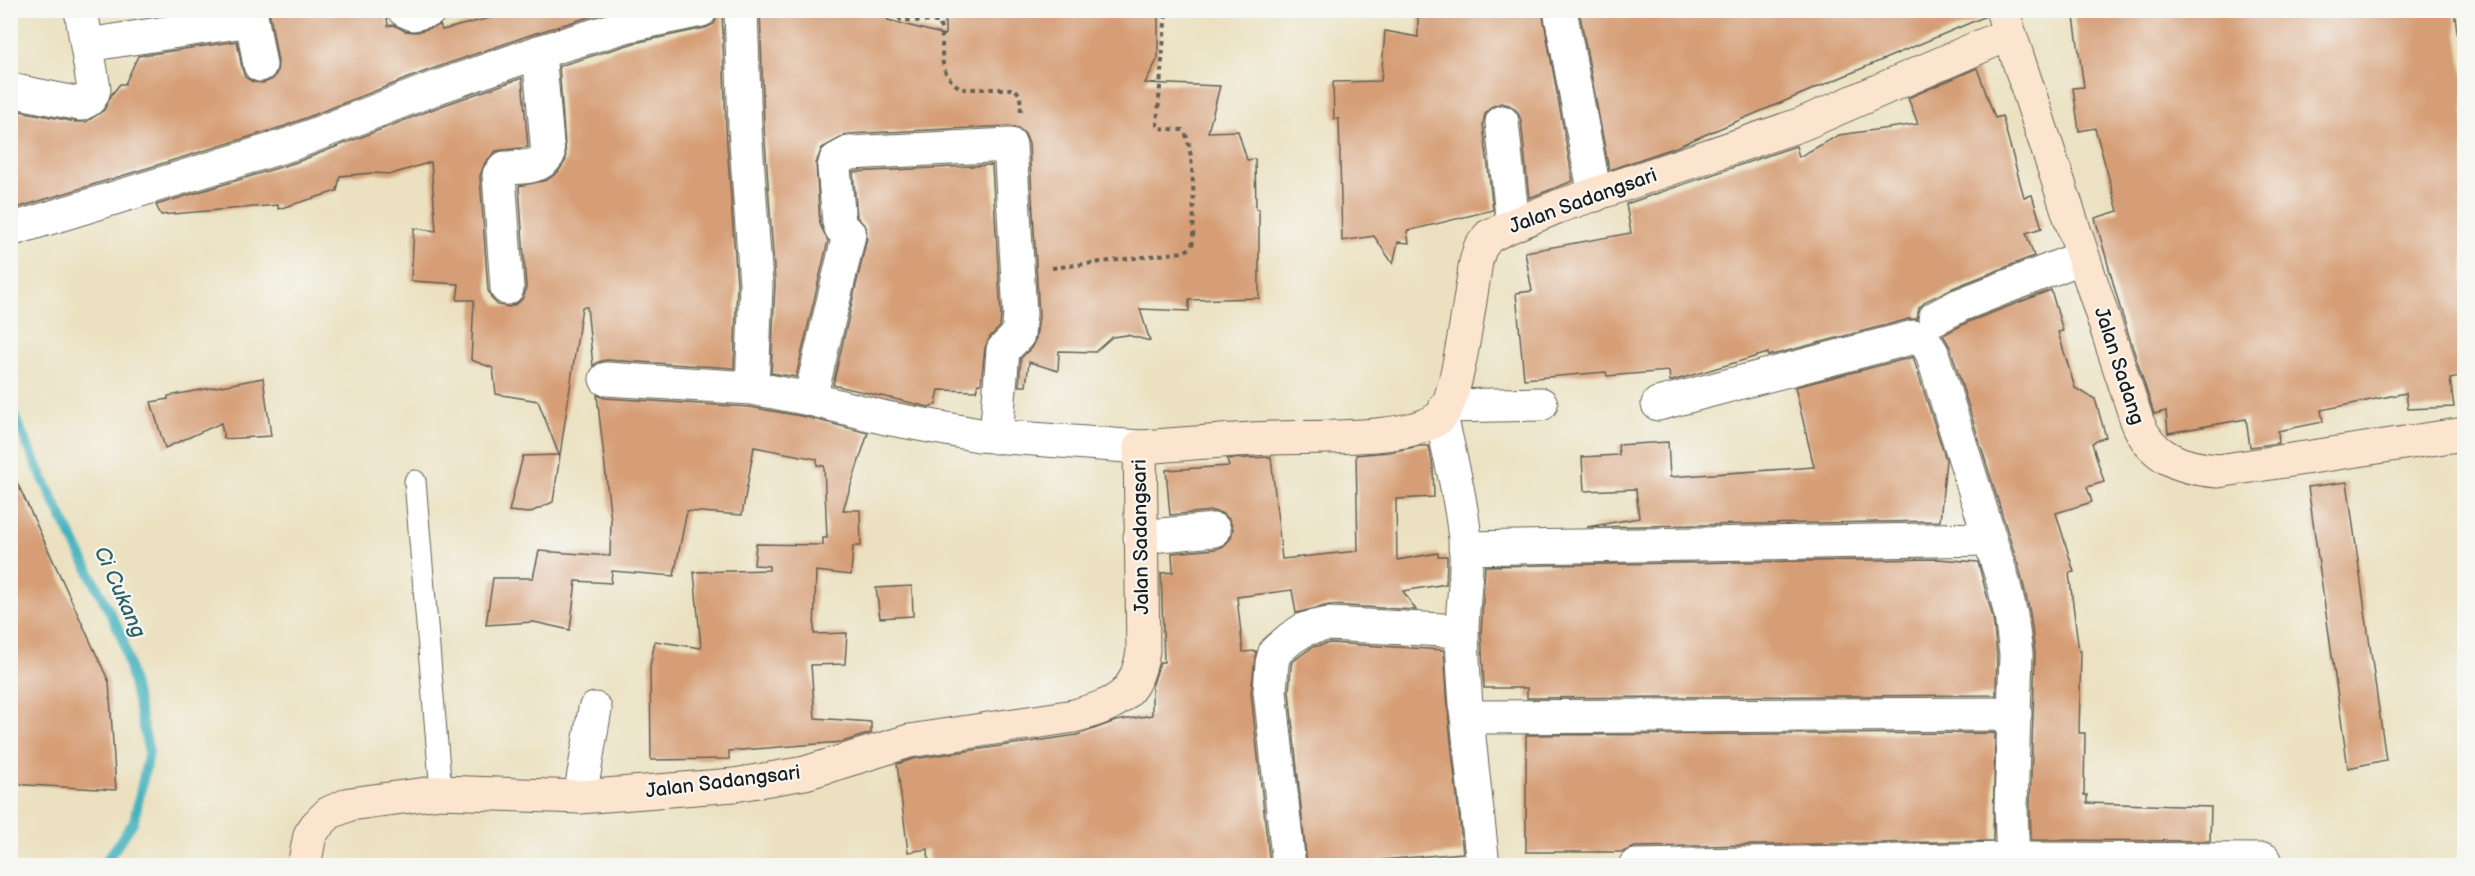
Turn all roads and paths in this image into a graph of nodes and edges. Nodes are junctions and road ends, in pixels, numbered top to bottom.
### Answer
1 (81, 10) edge
2 (701, 10) edge
3 (741, 10) edge
4 (893, 10) edge
5 (1166, 10) edge
6 (1560, 10) edge
7 (250, 15) edge
8 (2006, 22) edge
9 (87, 45) junction
10 (539, 52) junction
11 (260, 65) dead end
12 (10, 90) edge
13 (1502, 122) dead end
14 (1012, 148) junction
15 (1595, 195) junction
16 (1513, 225) junction
17 (10, 230) edge
18 (2083, 257) junction
19 (1018, 271) junction
20 (507, 288) dead end
21 (1935, 318) dead end
22 (606, 379) dead end
23 (752, 388) junction
24 (810, 399) junction
25 (1541, 404) dead end
26 (1658, 404) dead end
27 (1444, 411) junction
28 (2464, 435) edge
29 (996, 437) junction
30 (1140, 447) junction
31 (415, 481) dead end
32 (1214, 530) dead end
33 (1140, 537) junction
34 (1989, 539) junction
35 (1466, 548) junction
36 (1462, 631) junction
37 (595, 709) dead end
38 (2015, 714) junction
39 (1467, 717) junction
40 (441, 792) junction
41 (580, 797) junction
42 (2265, 860) dead end
43 (2013, 862) edge
44 (2173, 864) edge
45 (304, 866) edge
46 (1289, 866) edge
47 (1483, 866) edge
48 (1635, 866) edge

1 - 9 street
2 - 10 street
3 - 23 street
4 - 14 path
5 - 19 path
6 - 15 street
7 - 9 street
7 - 11 street
8 - 15 street, Jalan Sadangsari
8 - 18 street, Jalan Sadang
9 - 12 street
10 - 17 street
10 - 20 street
13 - 16 street
14 - 19 street
14 - 24 street
15 - 16 street, Jalan Sadangsari
16 - 27 street, Jalan Sadangsari
18 - 21 street
18 - 28 street, Jalan Sadang
19 - 29 street
22 - 23 street
23 - 24 street
24 - 29 street
25 - 27 street
26 - 34 street
27 - 30 street, Jalan Sadangsari
27 - 35 street
29 - 30 street
30 - 33 street, Jalan Sadangsari
31 - 40 lane
32 - 33 street
33 - 41 street, Jalan Sadangsari
34 - 35 street
34 - 38 street
35 - 36 street
36 - 39 street
36 - 46 street
37 - 41 street
38 - 39 street
38 - 43 street
39 - 47 street
40 - 41 street, Jalan Sadangsari
40 - 45 street, Jalan Sadangsari
42 - 44 street
43 - 44 street
43 - 48 street

